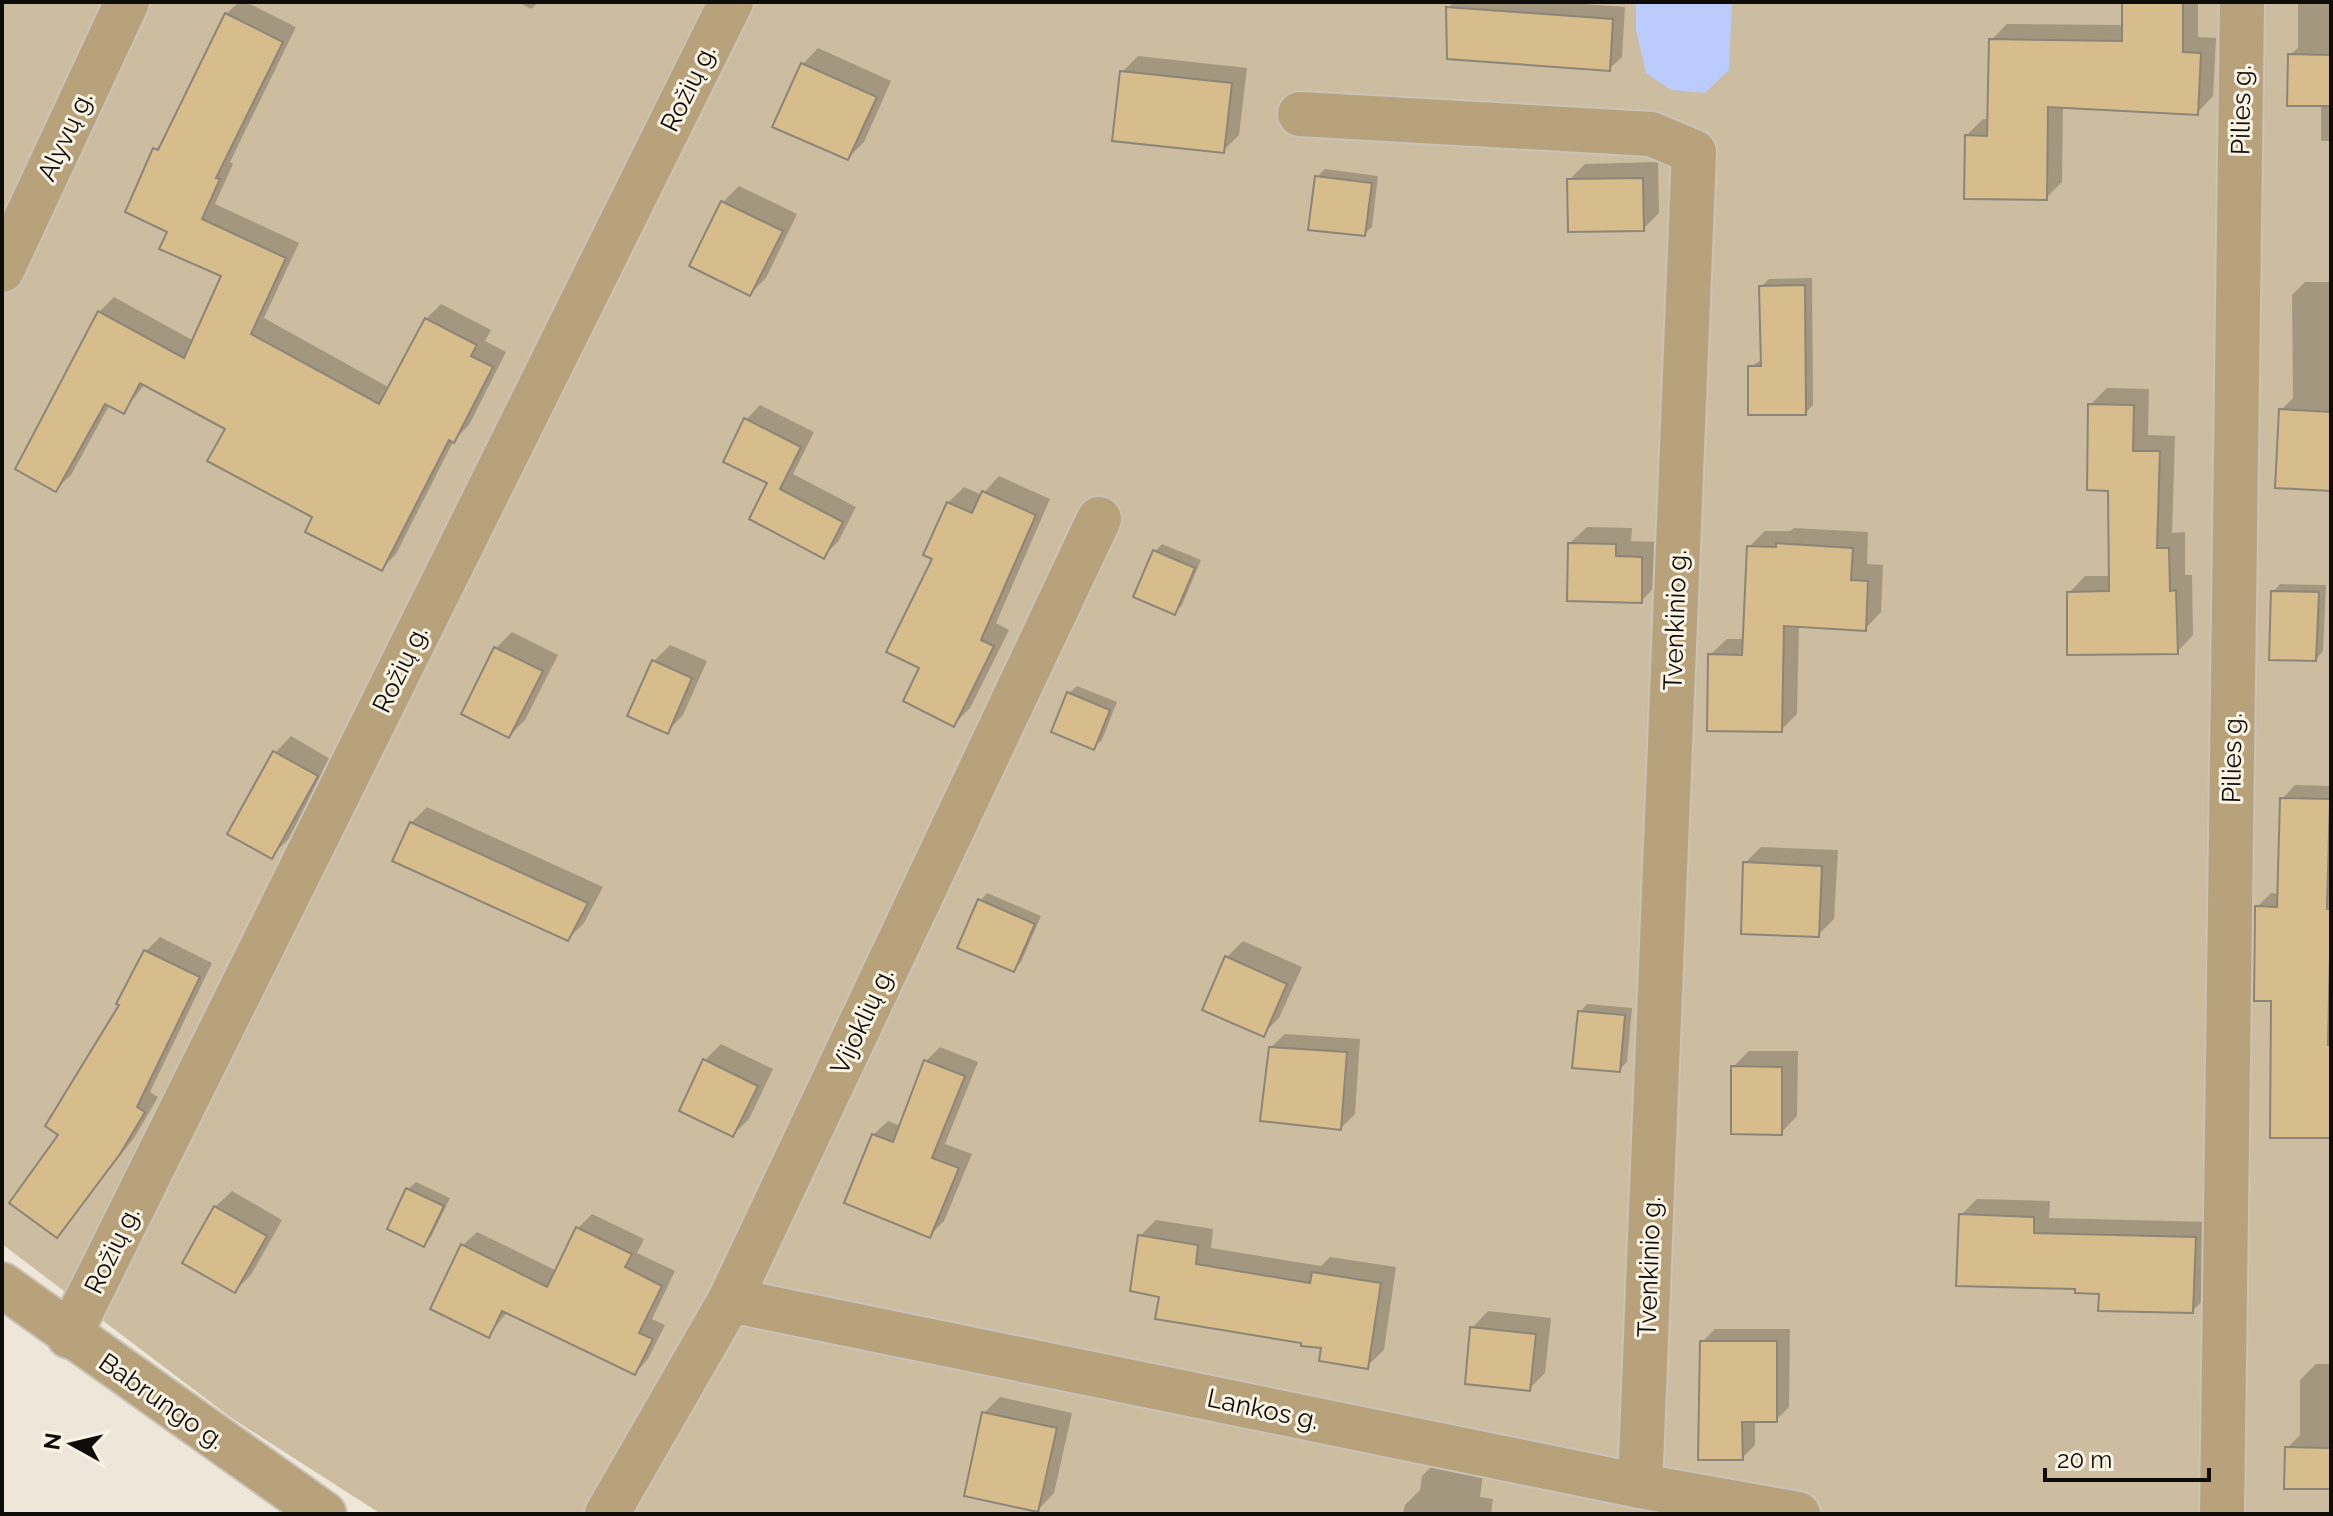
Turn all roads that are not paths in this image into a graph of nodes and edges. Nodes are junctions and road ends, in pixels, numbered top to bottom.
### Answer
1 (127, 2) edge
2 (731, 2) edge
3 (2242, 2) edge
4 (1300, 114) dead end
5 (2, 270) edge
6 (1099, 519) dead end
7 (2, 1285) edge
8 (730, 1300) junction
9 (69, 1336) junction
10 (1640, 1486) junction
11 (324, 1514) edge
12 (607, 1514) edge
13 (1798, 1514) edge
14 (2222, 1514) edge

1 - 5 street, Alyvų g.
2 - 9 street, Rožių g.
3 - 14 street, Pilies g.
4 - 10 street, Tvenkinio g.
6 - 8 street, Vijoklių g.
7 - 9 street, Babrungo g.
8 - 10 street, Lankos g.
8 - 12 street, Vijoklių g.
9 - 11 street, Babrungo g.
10 - 13 street, Lankos g.

